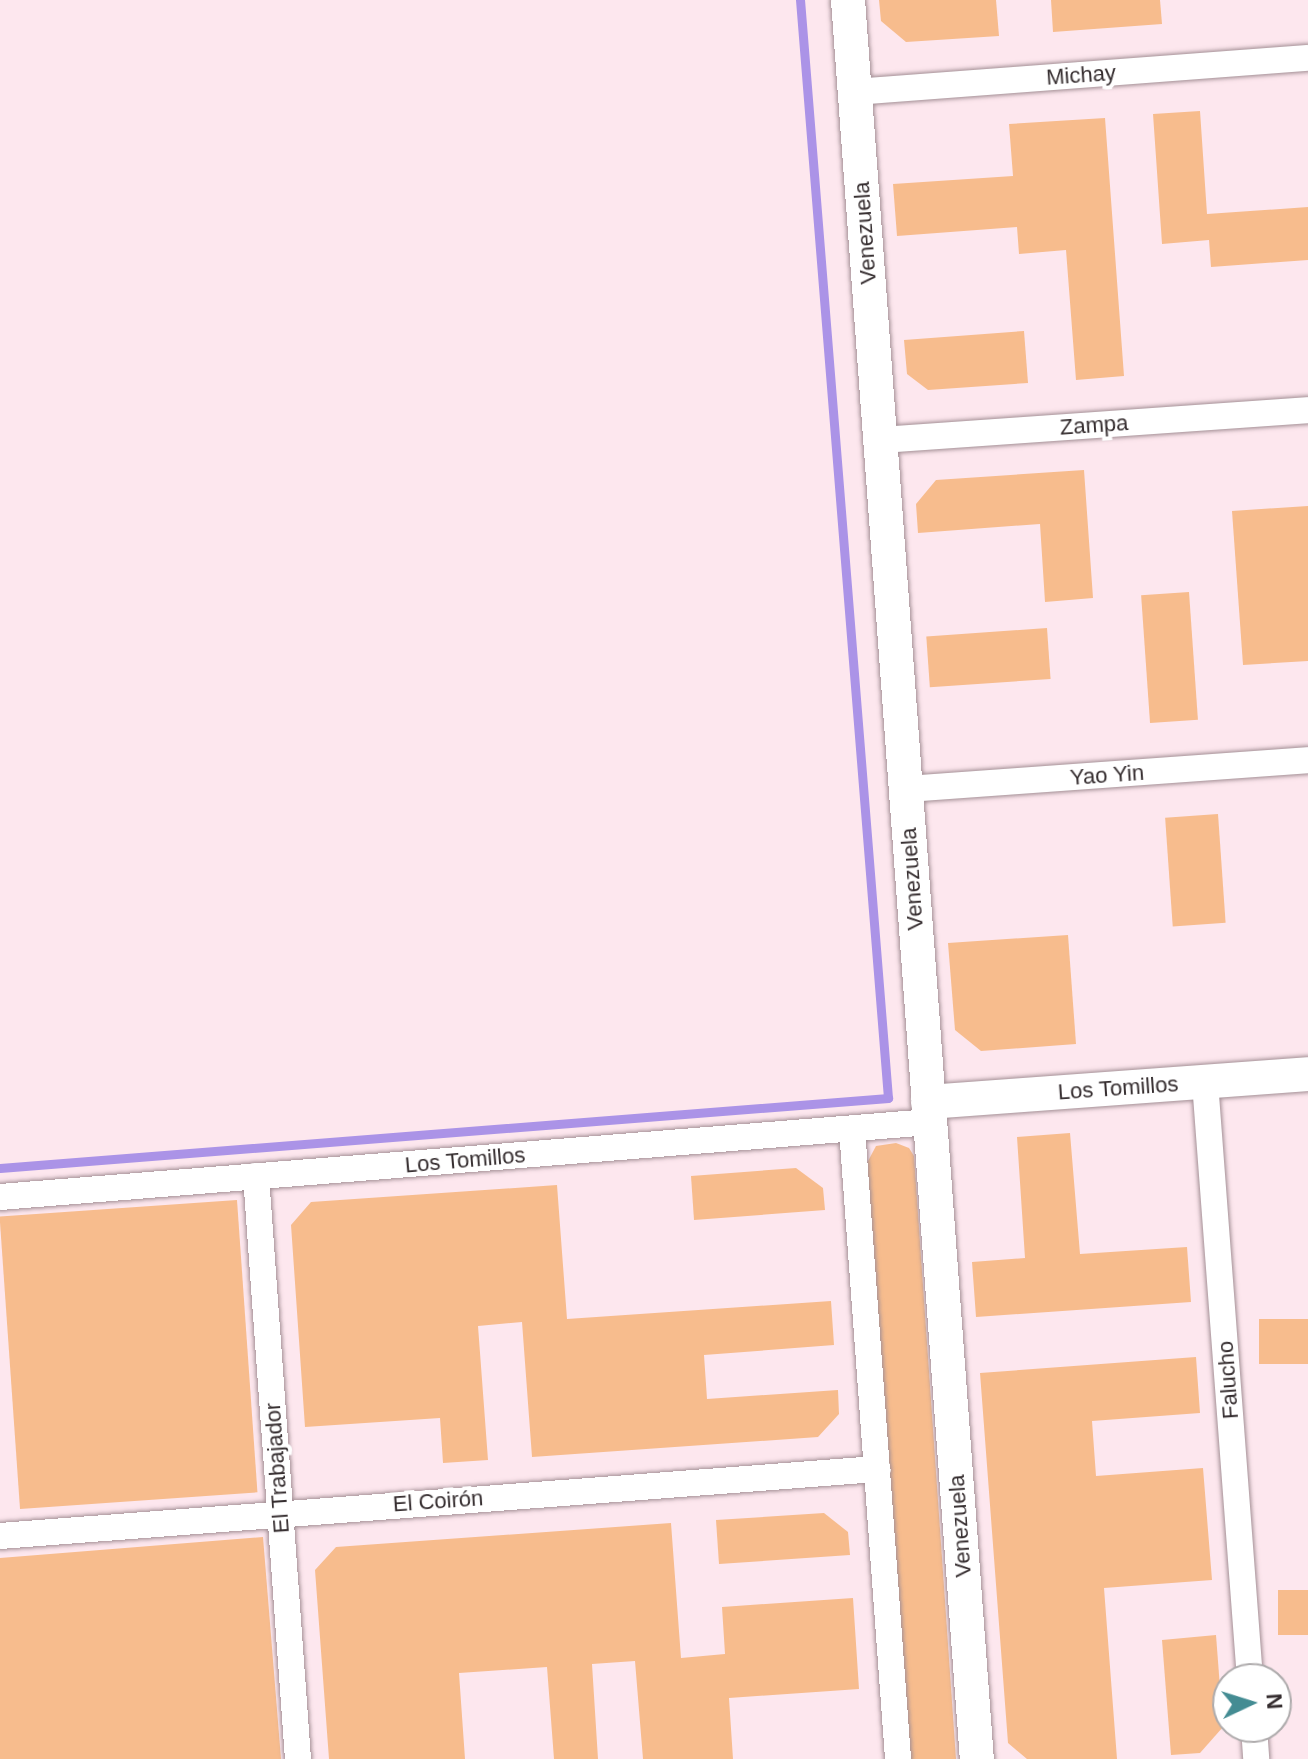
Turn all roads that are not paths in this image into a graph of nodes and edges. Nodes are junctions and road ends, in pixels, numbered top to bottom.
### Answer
1 (848, 0) edge
2 (1308, 58) edge
3 (854, 92) junction
4 (1308, 410) edge
5 (880, 440) junction
6 (1308, 760) edge
7 (906, 789) junction
8 (1308, 1074) edge
9 (1205, 1082) junction
10 (929, 1112) junction
11 (852, 1129) junction
12 (256, 1176) junction
13 (0, 1197) edge
14 (877, 1469) junction
15 (280, 1513) junction
16 (0, 1536) edge
17 (1249, 1663) edge
18 (298, 1759) edge
19 (898, 1759) edge
20 (977, 1759) edge

1 - 3 street, Venezuela
2 - 3 street, Michay
3 - 5 street, Venezuela
4 - 5 street, Zampa
5 - 7 street, Venezuela
6 - 7 street, Yao Yin
7 - 10 street, Venezuela
8 - 9 street, Los Tomillos
9 - 10 street, Los Tomillos
9 - 17 street, Falucho
10 - 11 street, Los Tomillos
10 - 20 street, Venezuela
11 - 12 street, Los Tomillos
11 - 14 street
12 - 13 street, Los Tomillos
12 - 15 street, El Trabajador
14 - 15 street, El Coirón
14 - 19 street
15 - 16 street, El Coirón
15 - 18 street, El Trabajador

